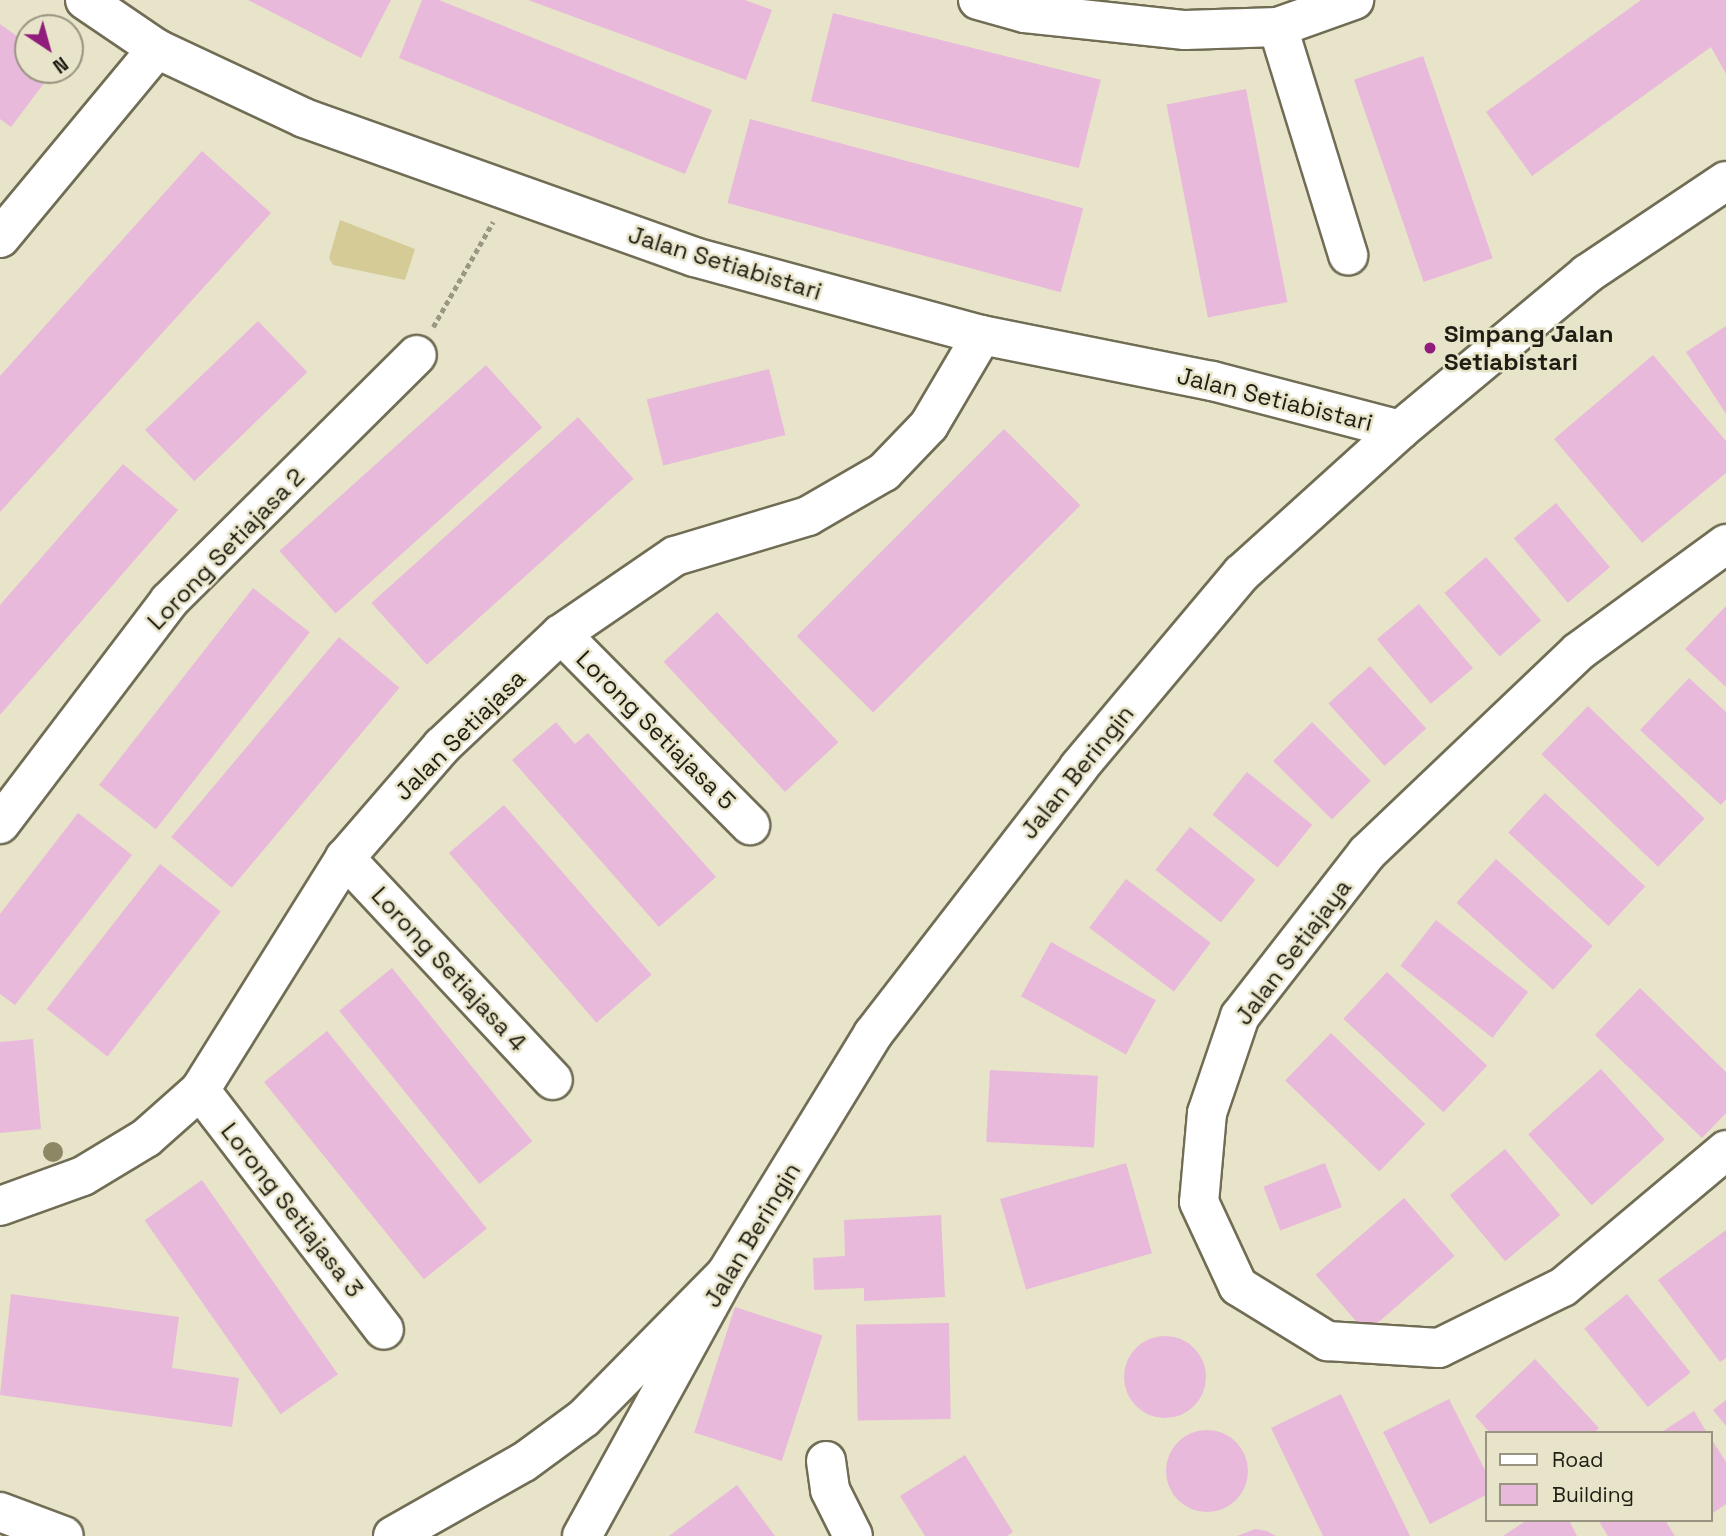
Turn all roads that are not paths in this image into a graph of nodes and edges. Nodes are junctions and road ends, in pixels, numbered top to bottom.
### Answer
1 (85, 0) edge
2 (978, 0) edge
3 (1354, 0) edge
4 (1278, 27) junction
5 (157, 49) junction
6 (1726, 181) edge
7 (0, 239) edge
8 (1348, 256) dead end
9 (982, 335) junction
10 (417, 355) road end
11 (1400, 430) junction
12 (1726, 544) edge
13 (561, 634) junction
14 (0, 824) edge
15 (750, 825) dead end
16 (345, 858) junction
17 (553, 1080) dead end
18 (200, 1090) junction
19 (1726, 1150) edge
20 (0, 1206) edge
21 (726, 1274) junction
22 (384, 1330) dead end
23 (826, 1461) dead end
24 (0, 1513) edge
25 (593, 1528) edge
26 (64, 1536) edge
27 (393, 1536) edge
28 (853, 1536) edge

1 - 5 street, Jalan Setiabistari
2 - 4 street
3 - 4 street
4 - 8 street
5 - 7 street
5 - 9 street, Jalan Setiabistari
6 - 11 street, Jalan Beringin
9 - 11 street, Jalan Setiabistari
9 - 13 street, Jalan Setiajasa
10 - 14 street, Lorong Setiajasa 2
11 - 21 street, Jalan Beringin
12 - 19 street, Jalan Setiajaya
13 - 15 street, Lorong Setiajasa 5
13 - 16 street, Jalan Setiajasa
16 - 17 street, Lorong Setiajasa 4
16 - 18 street, Jalan Setiajasa
18 - 20 street, Jalan Setiajasa
18 - 22 street, Lorong Setiajasa 3
21 - 25 street, Jalan Beringin
21 - 27 street
23 - 28 street
24 - 26 street

